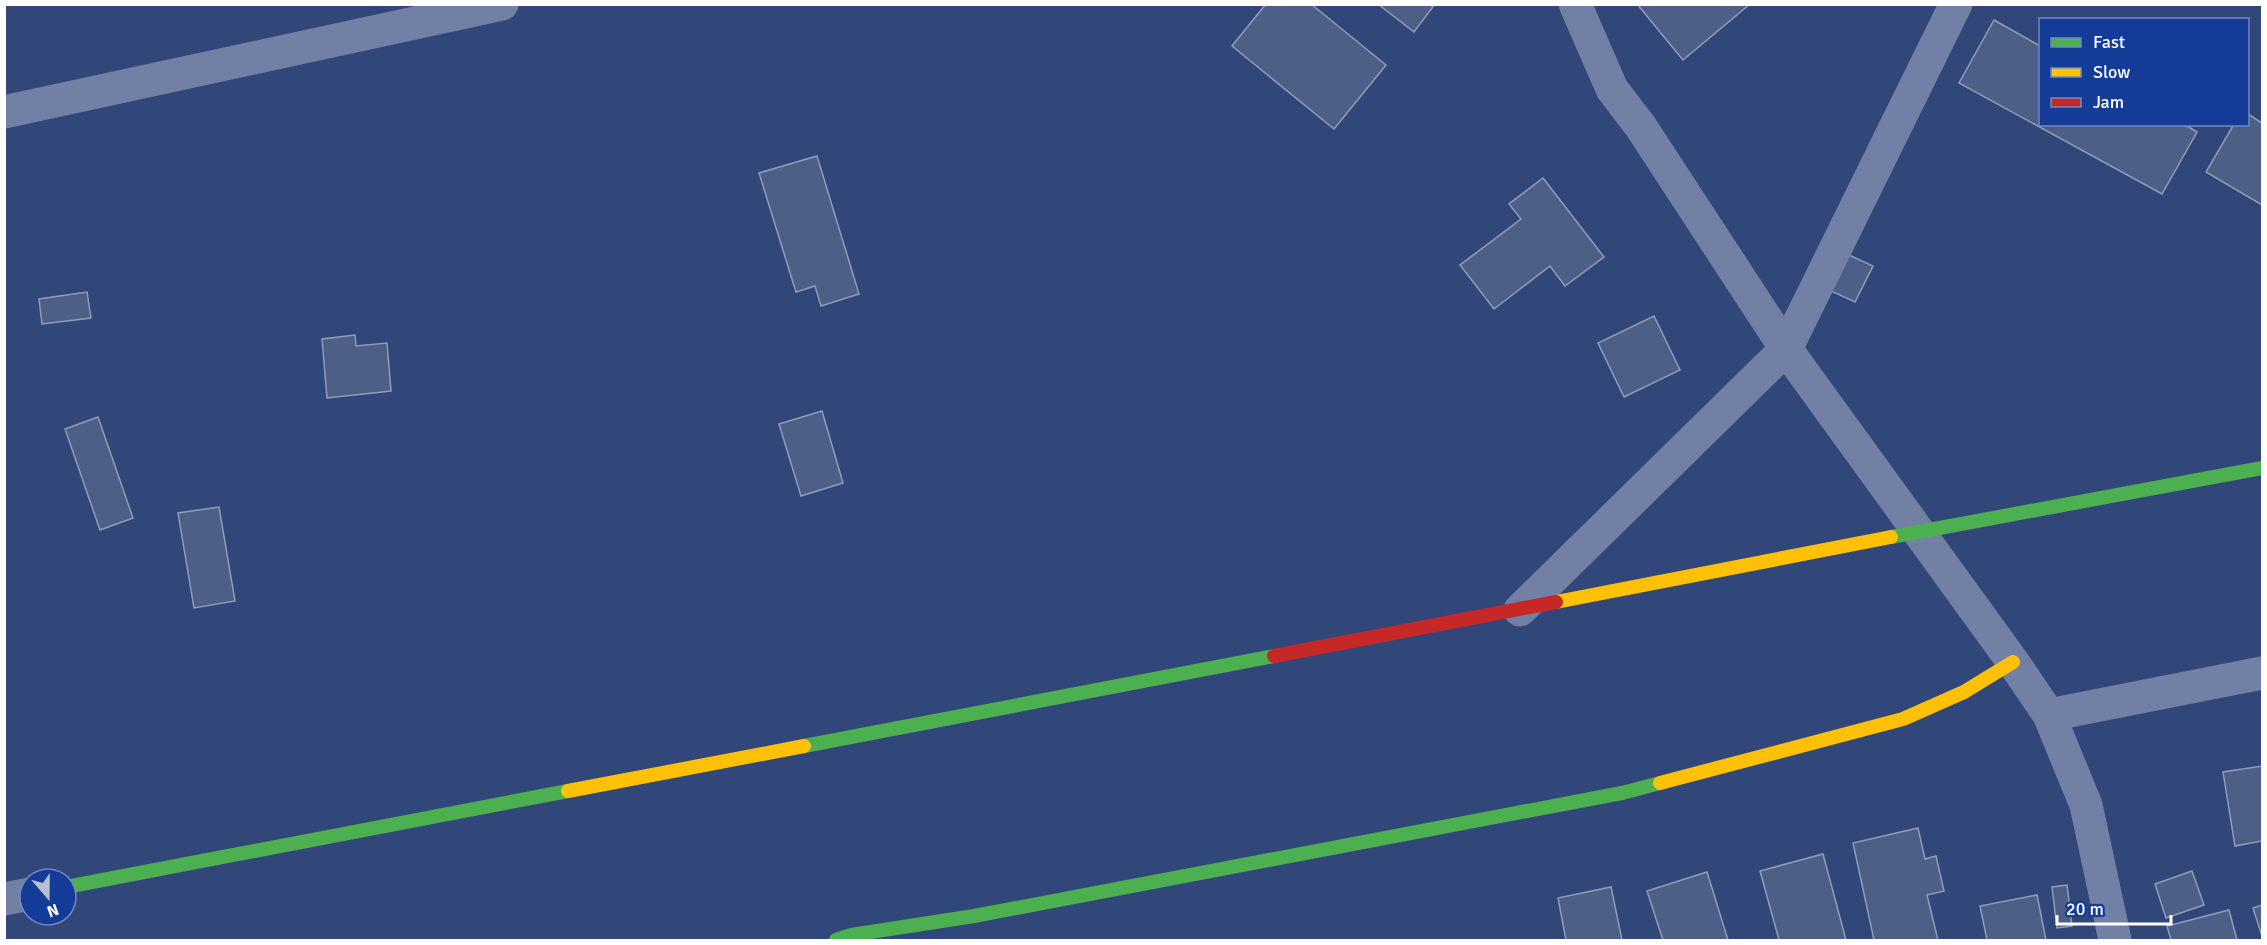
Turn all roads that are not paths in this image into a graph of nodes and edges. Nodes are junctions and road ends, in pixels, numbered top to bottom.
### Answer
1 (502, 4) edge
2 (1575, 4) edge
3 (1956, 4) edge
4 (4, 111) edge
5 (1786, 349) junction
6 (2262, 468) edge
7 (1919, 532) junction
8 (1520, 610) junction
9 (2013, 662) junction
10 (2262, 673) edge
11 (2049, 715) junction
12 (78, 885) edge
13 (836, 940) edge
14 (2115, 940) edge

1 - 4 street
2 - 5 street
3 - 5 street
5 - 7 street
5 - 8 street
6 - 7 street
7 - 8 street
7 - 9 street
8 - 12 street
9 - 11 street
9 - 13 street
10 - 11 street
11 - 14 street

